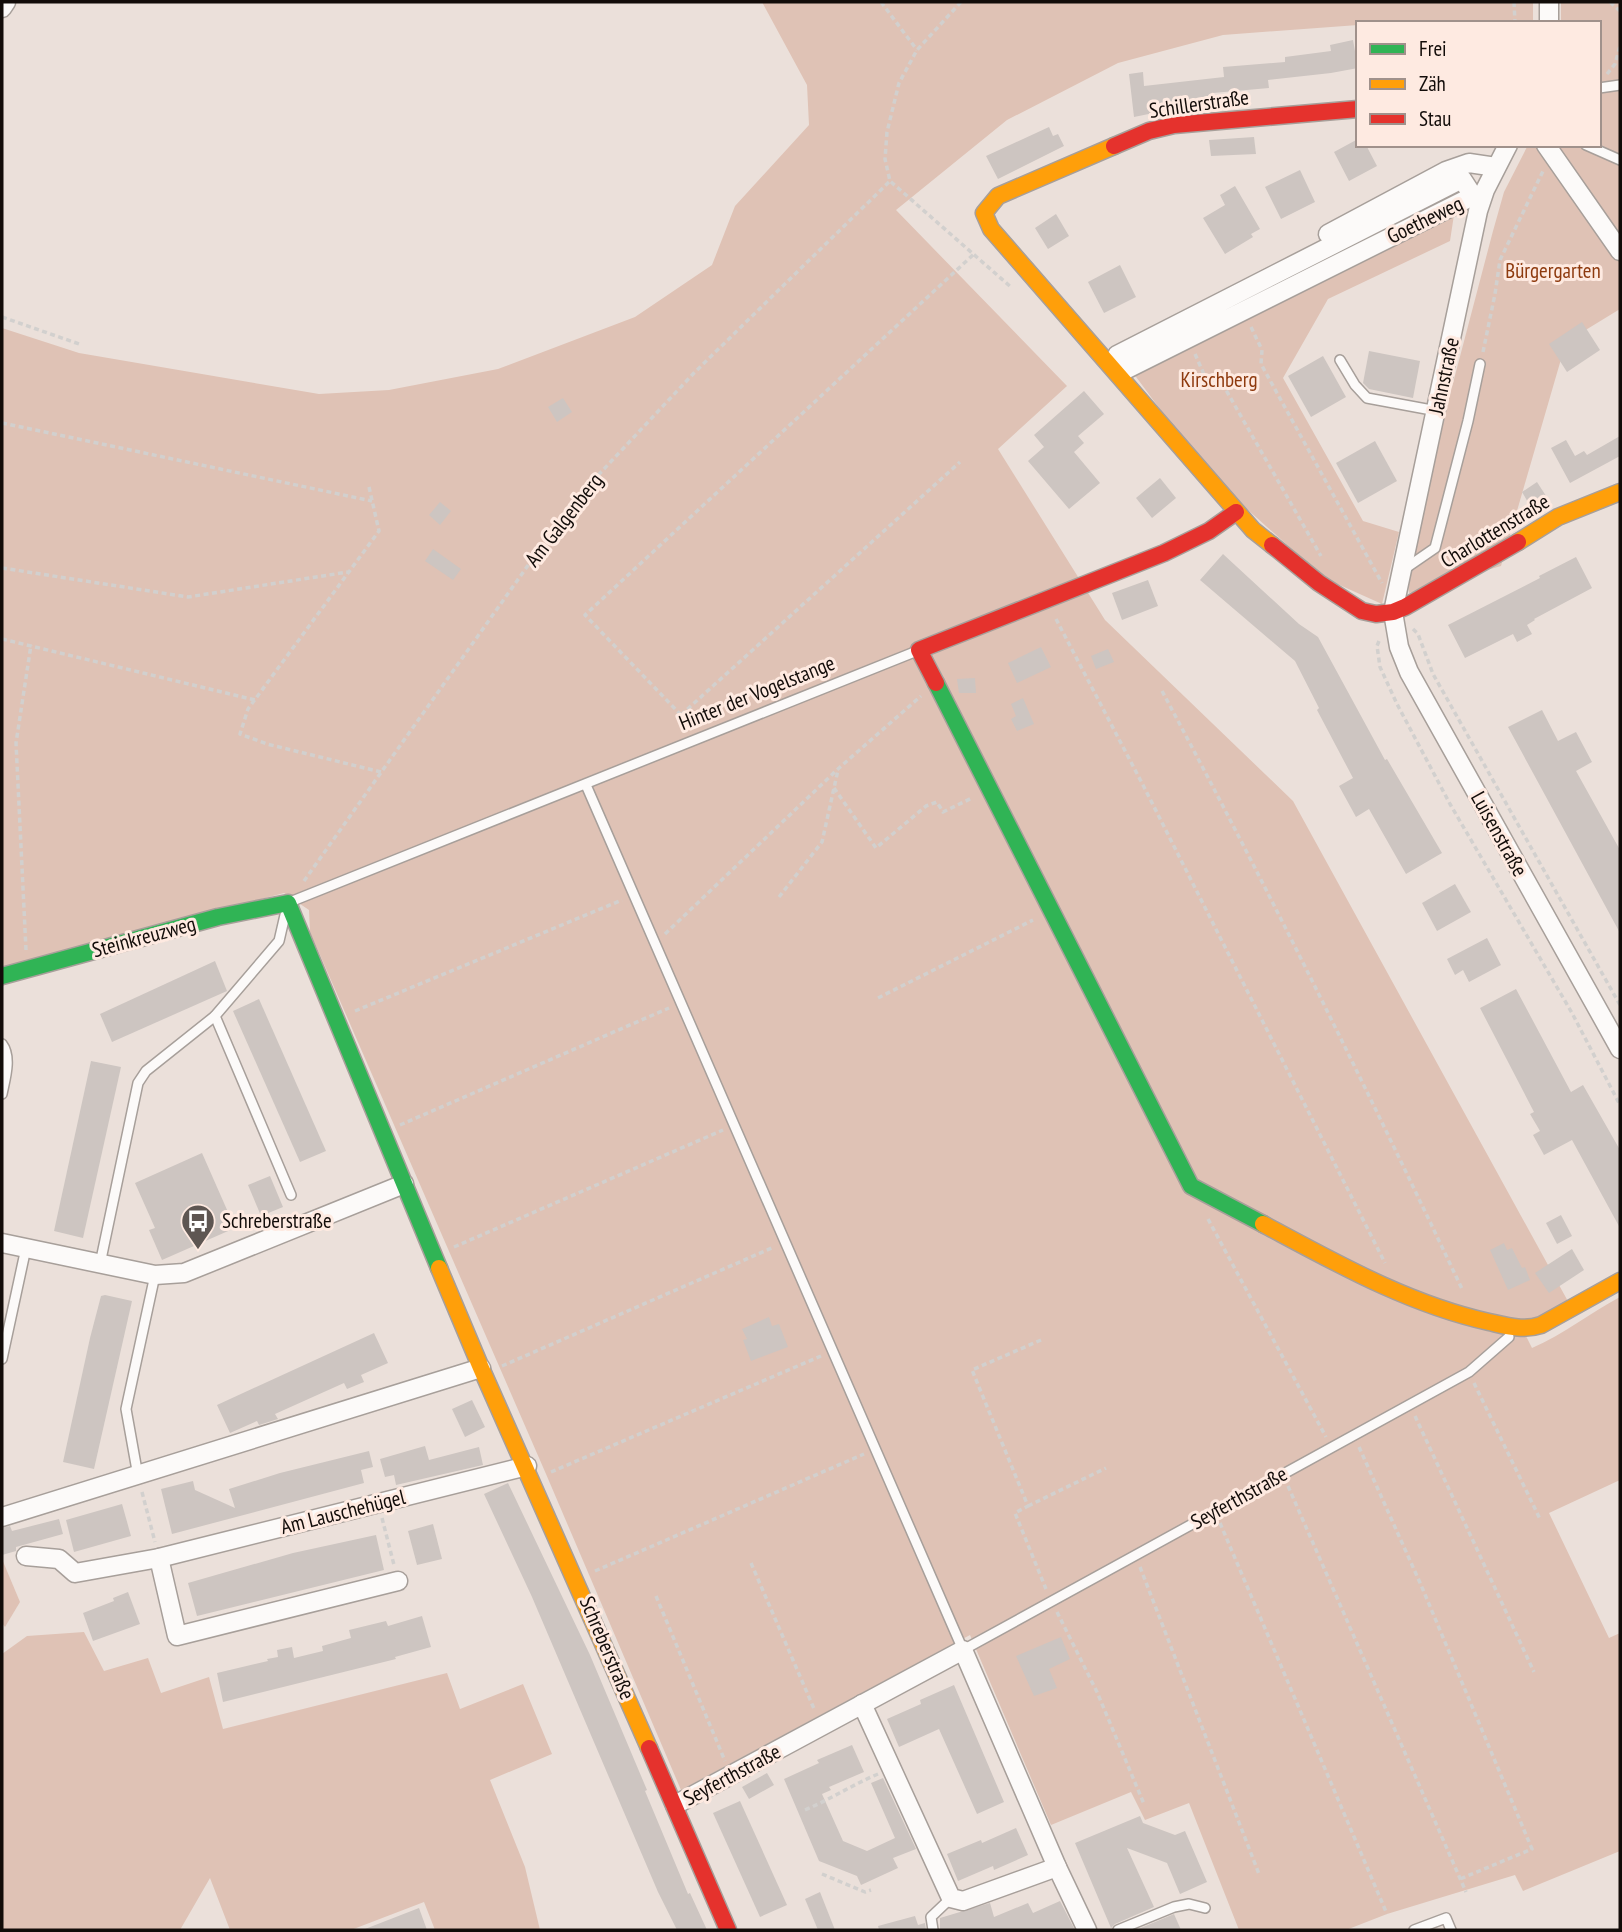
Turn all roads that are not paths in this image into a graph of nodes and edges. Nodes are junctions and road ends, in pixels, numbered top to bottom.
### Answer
1 (6, 2) edge
2 (1549, 2) edge
3 (2, 8) edge
4 (1549, 21) edge
5 (1620, 85) edge
6 (1601, 86) edge
7 (1356, 109) edge
8 (1507, 147) edge
9 (1547, 147) edge
10 (1591, 147) edge
11 (1620, 160) edge
12 (1496, 167) junction
13 (1620, 251) edge
14 (1112, 360) junction
15 (1340, 360) dead end
16 (1480, 364) road end
17 (1437, 411) junction
18 (1620, 492) edge
19 (1236, 512) junction
20 (1402, 571) junction
21 (1394, 608) junction
22 (919, 650) junction
23 (586, 785) junction
24 (288, 903) junction
25 (2, 976) edge
26 (215, 1016) junction
27 (2, 1044) edge
28 (1620, 1049) edge
29 (2, 1094) edge
30 (404, 1184) junction
31 (291, 1195) dead end
32 (2, 1243) edge
33 (26, 1248) junction
34 (100, 1264) junction
35 (155, 1275) junction
36 (1620, 1282) edge
37 (1513, 1332) junction
38 (2, 1359) edge
39 (483, 1371) junction
40 (530, 1473) junction
41 (138, 1477) junction
42 (2, 1517) edge
43 (26, 1556) dead end
44 (159, 1558) junction
45 (398, 1581) road end
46 (962, 1650) junction
47 (862, 1704) junction
48 (675, 1805) junction
49 (1057, 1867) junction
50 (951, 1898) junction
51 (1205, 1908) dead end
52 (728, 1930) edge
53 (933, 1930) edge
54 (1087, 1930) edge
55 (1118, 1930) edge
56 (1414, 1930) edge
57 (1451, 1930) edge

1 - 3 street
2 - 4 street
5 - 6 lane
7 - 14 street, Schillerstraße
8 - 12 street, Jahnstraße
9 - 13 street
10 - 11 lane
12 - 14 street, Goetheweg
12 - 17 street, Jahnstraße
14 - 14 street, Goetheweg
14 - 19 street
15 - 17 lane
16 - 20 lane
17 - 20 street, Jahnstraße
18 - 21 street, Charlottenstraße
19 - 21 street
19 - 22 street, Hinter der Vogelstange
20 - 21 street, Jahnstraße
21 - 28 street, Luisenstraße
22 - 23 lane, Hinter der Vogelstange
22 - 37 street
23 - 24 lane, Hinter der Vogelstange
23 - 46 lane
24 - 25 street, Steinkreuzweg
24 - 26 lane
24 - 30 street, Schreberstraße
26 - 31 lane
26 - 34 lane
27 - 29 lane
30 - 35 street
30 - 39 street, Schreberstraße
32 - 33 street
33 - 34 street
33 - 38 lane
34 - 35 street
35 - 41 lane
36 - 37 street, Seyferthstraße
37 - 46 lane, Seyferthstraße
39 - 40 street, Schreberstraße
39 - 41 street
40 - 44 street, Am Lauschehügel
40 - 48 street, Schreberstraße
41 - 42 street
43 - 44 street, Am Lauschehügel
44 - 45 street
46 - 47 street, Seyferthstraße
46 - 49 street
47 - 48 street, Seyferthstraße
47 - 50 street
48 - 52 street, Schreberstraße
49 - 50 street
49 - 54 street
50 - 53 lane
51 - 55 lane
56 - 57 lane

